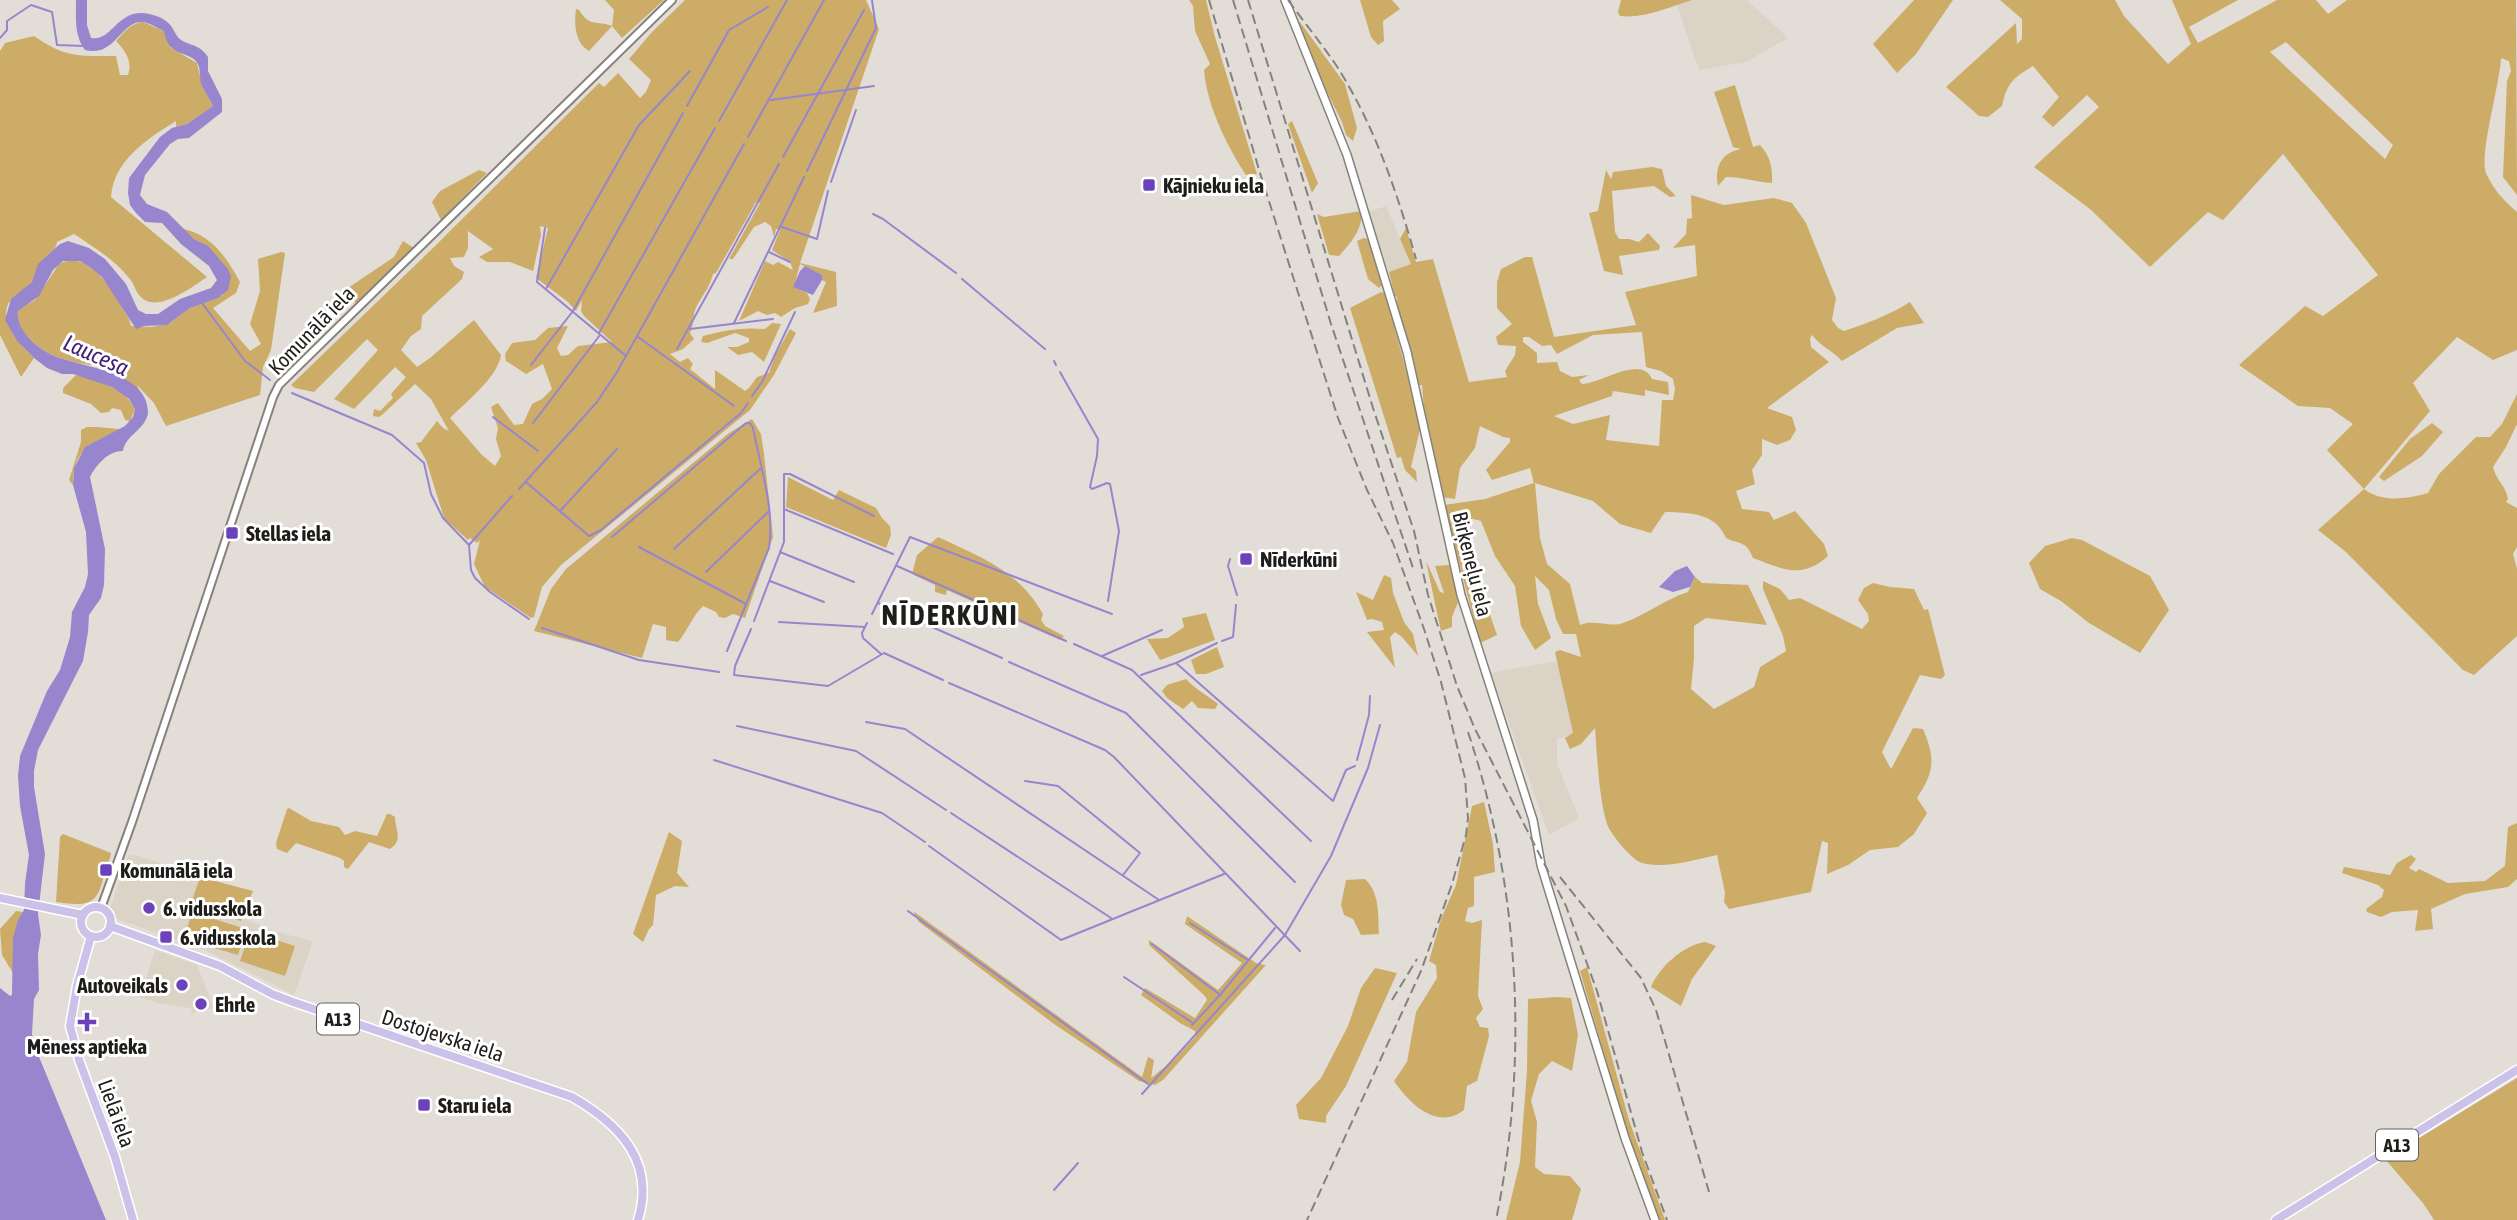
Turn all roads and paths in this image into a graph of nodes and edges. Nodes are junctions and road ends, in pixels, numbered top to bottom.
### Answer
1 (672, 0) edge
2 (1285, 0) edge
3 (0, 898) edge
4 (101, 908) junction
5 (83, 915) junction
6 (110, 926) junction
7 (91, 936) junction
8 (2517, 1070) edge
9 (133, 1220) edge
10 (638, 1220) edge
11 (1655, 1220) edge
12 (2276, 1220) edge

1 - 4 street, Komunālā iela
2 - 11 main road, Birķeneļu iela
3 - 5 main road
4 - 5 main road
4 - 6 main road
5 - 7 main road
6 - 7 main road
6 - 10 main road, Dostojevska iela / A13
7 - 9 main road, Lielā iela
8 - 12 main road, A13

